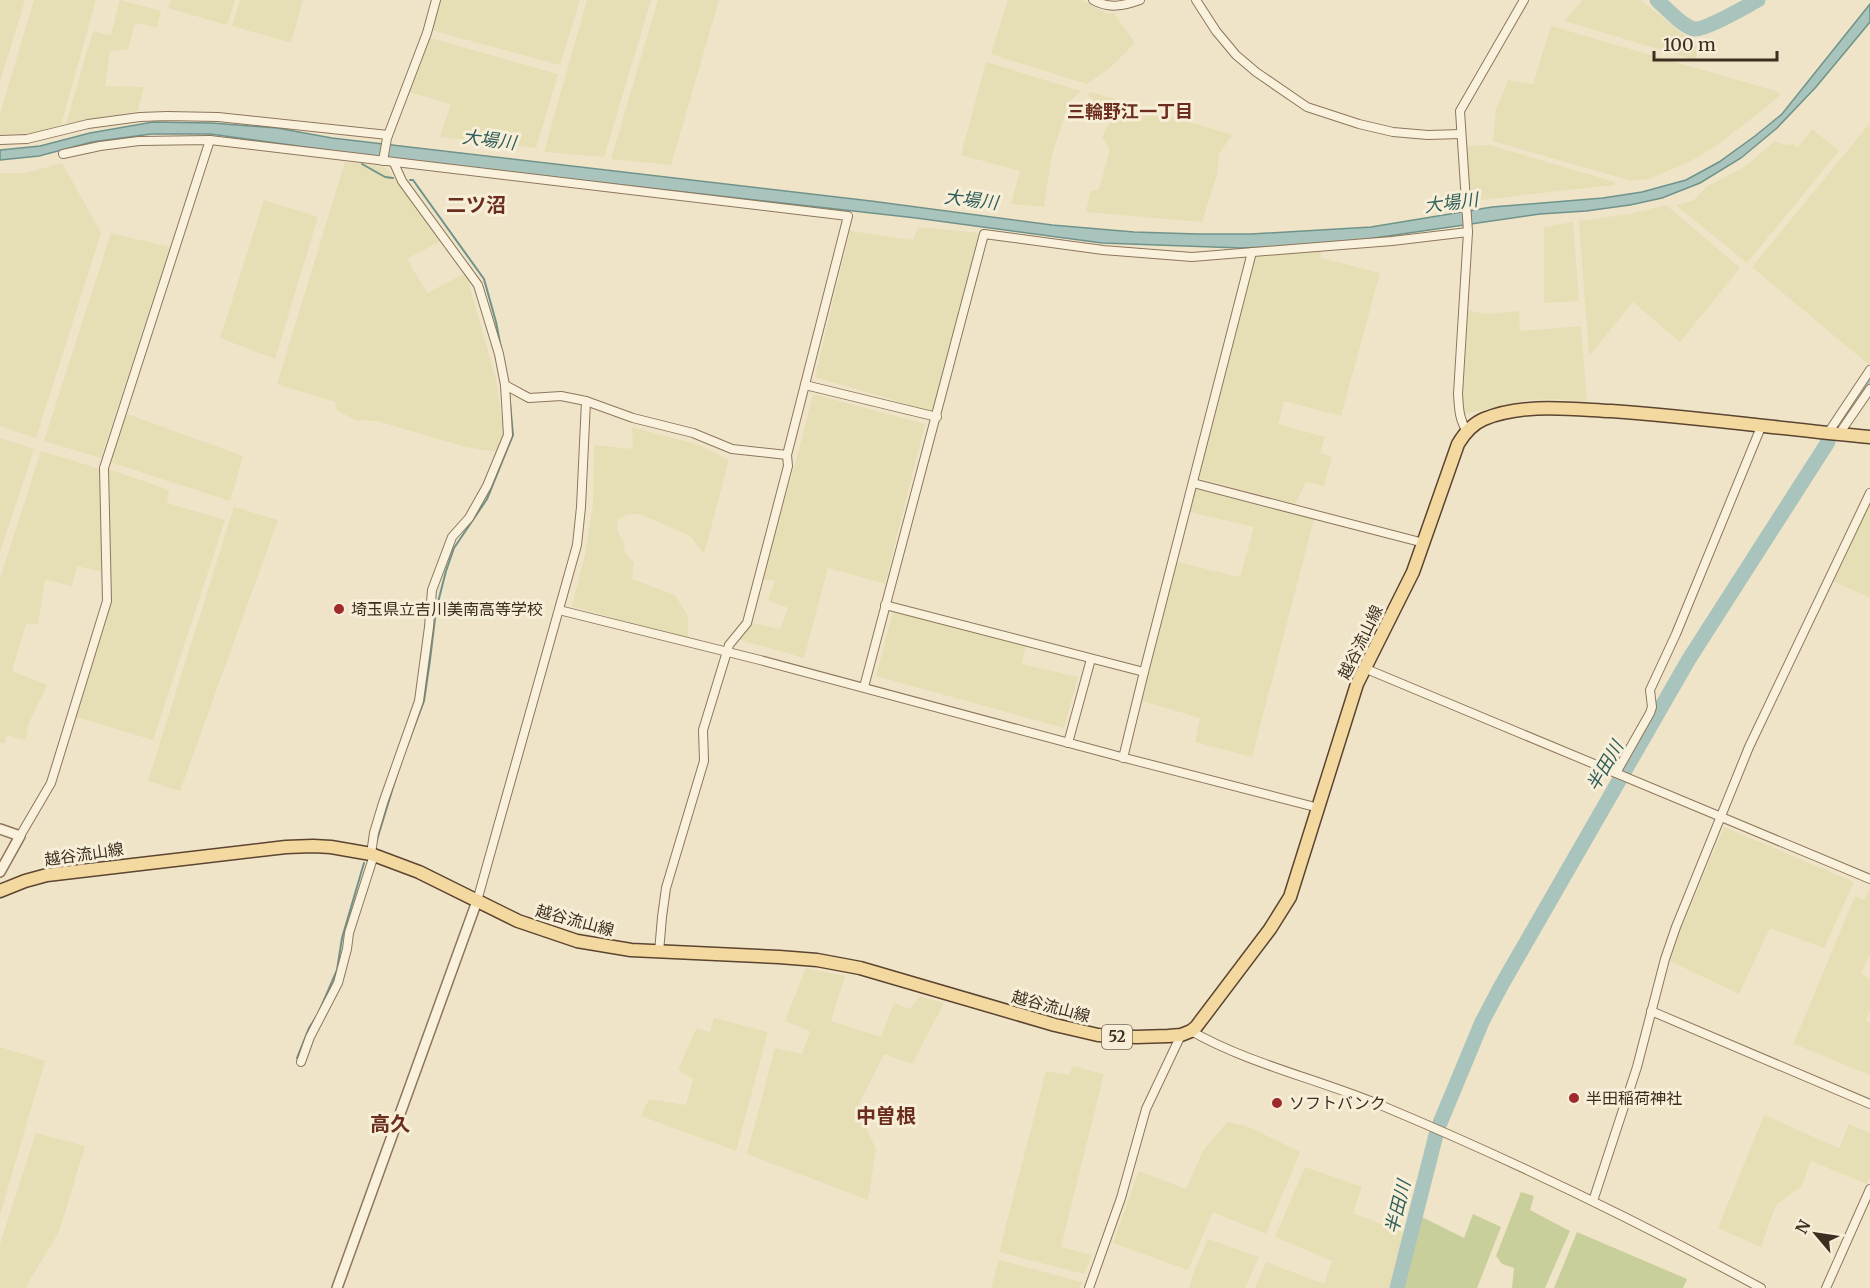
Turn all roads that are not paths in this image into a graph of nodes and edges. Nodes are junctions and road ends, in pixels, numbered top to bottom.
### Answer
1 (436, 0) edge
2 (1093, 0) edge
3 (1140, 0) edge
4 (1196, 0) edge
5 (1524, 0) edge
6 (1461, 134) junction
7 (387, 137) junction
8 (0, 140) edge
9 (210, 140) junction
10 (63, 154) dead end
11 (383, 160) junction
12 (394, 163) junction
13 (1468, 229) junction
14 (1252, 252) junction
15 (1870, 370) edge
16 (805, 384) junction
17 (505, 386) junction
18 (1870, 389) edge
19 (586, 401) junction
20 (937, 417) junction
21 (1761, 427) junction
22 (1467, 431) junction
23 (1834, 434) junction
24 (1870, 437) edge
25 (787, 455) junction
26 (1193, 483) junction
27 (1870, 493) edge
28 (1424, 543) junction
29 (885, 605) junction
30 (559, 610) junction
31 (726, 652) junction
32 (1091, 659) junction
33 (1364, 668) junction
34 (1144, 672) junction
35 (864, 687) junction
36 (1068, 743) junction
37 (1123, 758) junction
38 (1620, 775) junction
39 (1319, 808) junction
40 (1721, 818) junction
41 (0, 829) edge
42 (20, 836) junction
43 (372, 854) junction
44 (0, 872) edge
45 (1870, 879) edge
46 (0, 891) edge
47 (477, 901) junction
48 (659, 952) junction
49 (1651, 1011) junction
50 (1186, 1033) junction
51 (301, 1062) dead end
52 (1870, 1104) edge
53 (1870, 1189) edge
54 (1593, 1201) junction
55 (337, 1288) edge
56 (1089, 1288) edge
57 (1761, 1288) edge
58 (1826, 1288) edge

1 - 7 street
2 - 3 street
4 - 6 street
5 - 6 street
6 - 13 street
7 - 8 street
7 - 11 street
9 - 10 street
9 - 11 street
9 - 42 street
11 - 12 street
12 - 16 street
12 - 17 street
13 - 14 street
13 - 22 street
14 - 20 street
14 - 26 street
15 - 23 street
16 - 20 street
16 - 25 street
17 - 19 street
17 - 43 street
18 - 23 street
19 - 25 street
19 - 30 street
20 - 29 street
21 - 22 main road
21 - 23 main road
21 - 38 street
22 - 28 main road, 越谷流山線
23 - 24 main road
25 - 31 street
26 - 28 street
26 - 34 street
27 - 40 street
28 - 33 main road, 越谷流山線
29 - 32 street
29 - 35 street
30 - 31 street
30 - 47 street
31 - 35 street
31 - 48 street
32 - 34 street
32 - 36 street
33 - 38 street
33 - 39 main road, 越谷流山線
34 - 37 street
35 - 36 street
36 - 37 street
37 - 39 street
38 - 40 street
39 - 50 main road, 越谷流山線
40 - 45 street
40 - 49 street
41 - 42 street
42 - 44 street
43 - 46 main road, 越谷流山線 / 52
43 - 47 main road, 越谷流山線 / 52
43 - 51 street
47 - 48 main road, 越谷流山線 / 52
47 - 55 street
48 - 50 main road, 越谷流山線 / 52
49 - 52 street
49 - 54 street
50 - 54 street
50 - 56 street
53 - 58 street
54 - 57 street

